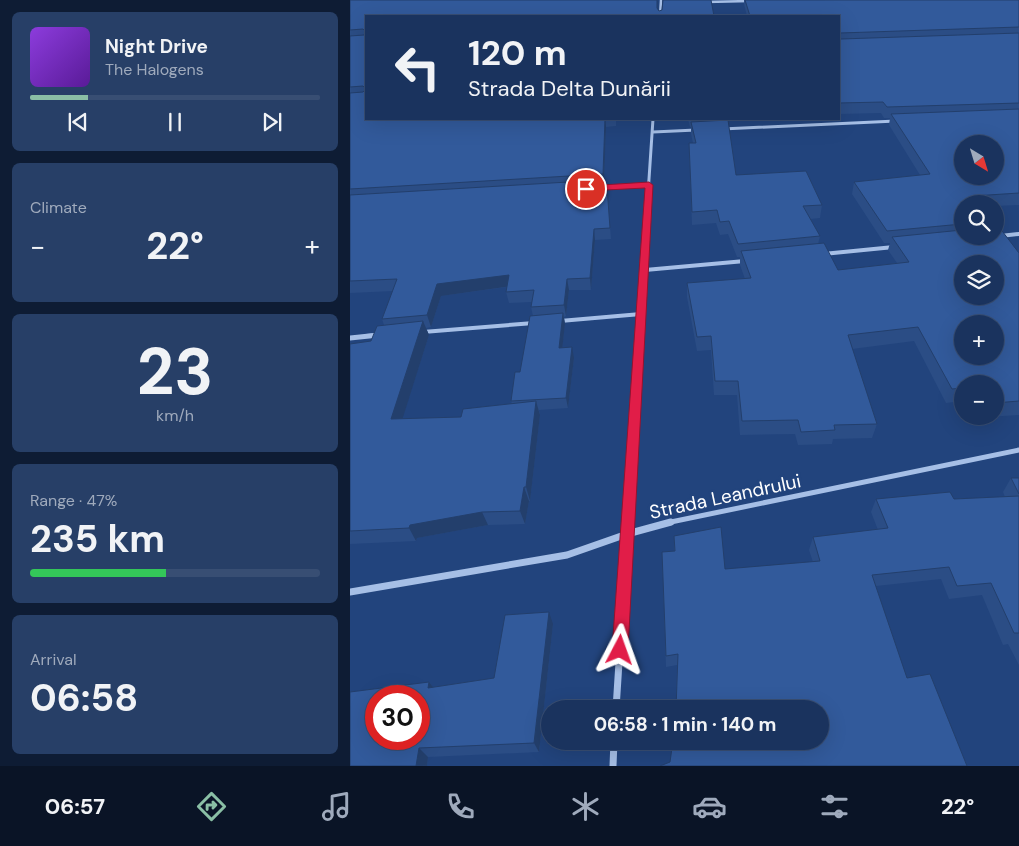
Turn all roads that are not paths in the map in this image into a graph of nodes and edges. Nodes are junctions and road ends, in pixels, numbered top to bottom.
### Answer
1 (756, 1) edge
2 (661, 2) edge
3 (698, 3) edge
4 (669, 4) edge
5 (660, 15) edge
6 (653, 120) edge
7 (900, 121) edge
8 (712, 129) edge
9 (702, 130) edge
10 (653, 132) junction
11 (649, 185) junction
12 (596, 188) edge
13 (1019, 234) edge
14 (1004, 236) edge
15 (903, 246) edge
16 (816, 254) edge
17 (748, 261) edge
18 (645, 270) junction
19 (641, 314) junction
20 (539, 322) edge
21 (549, 322) edge
22 (420, 332) edge
23 (390, 334) edge
24 (350, 338) edge
25 (1019, 450) edge
26 (627, 534) junction
27 (350, 592) edge
28 (617, 700) edge
29 (613, 750) edge
30 (612, 766) edge

1 - 3 street
2 - 4 street
2 - 5 street
6 - 10 street
7 - 8 street
9 - 10 street
10 - 11 street
11 - 12 street
11 - 18 street
13 - 14 street
15 - 16 street
17 - 18 street
18 - 19 street
19 - 21 street
19 - 26 street
20 - 22 street
23 - 24 street
25 - 26 street, Strada Leandrului
26 - 27 street, Strada Leandrului
26 - 28 street
29 - 30 street

